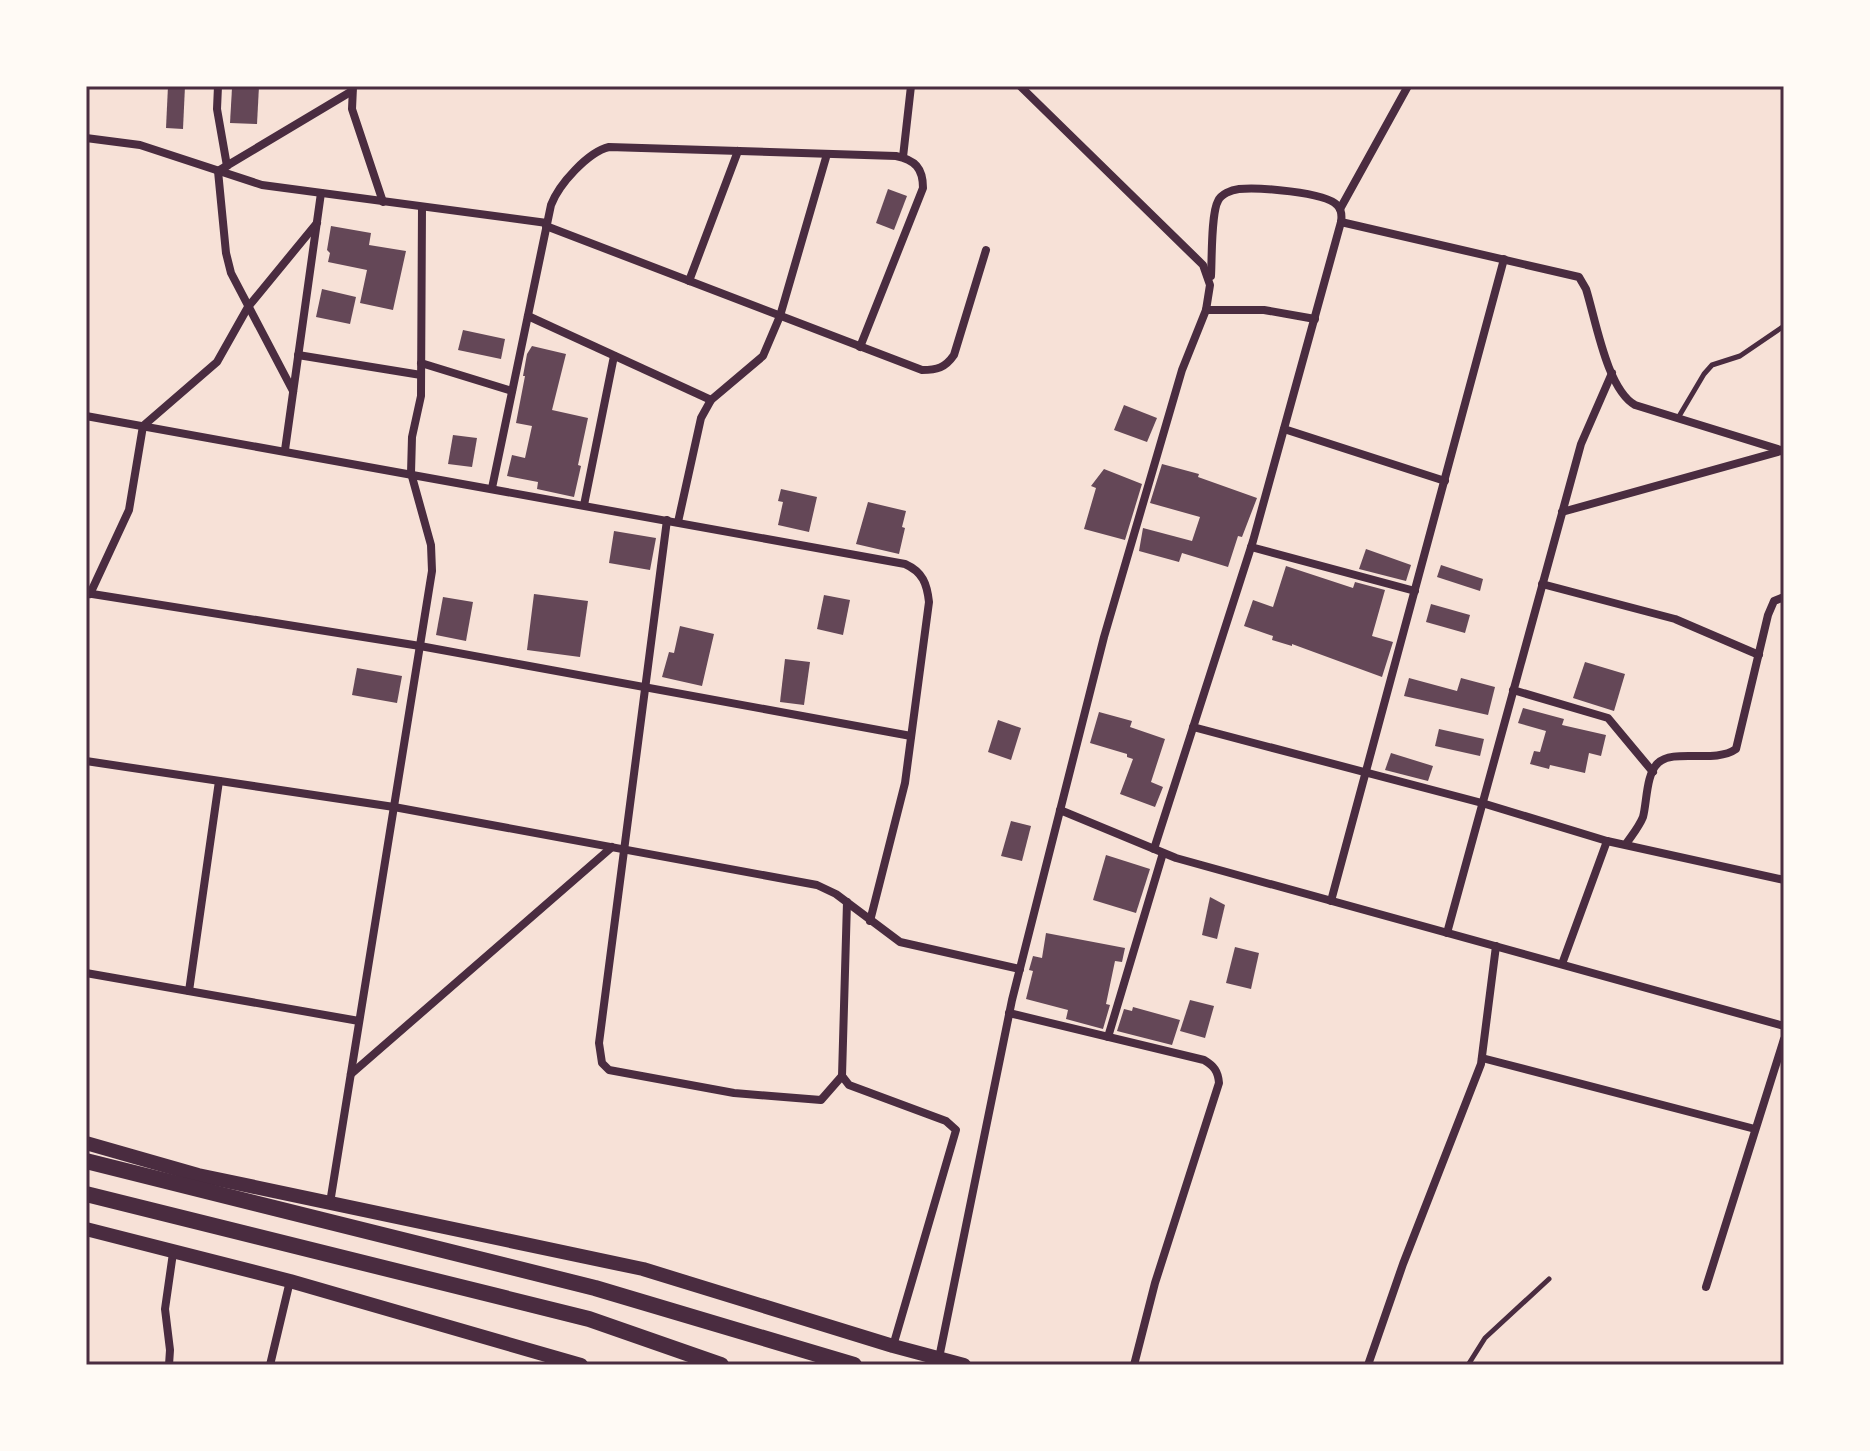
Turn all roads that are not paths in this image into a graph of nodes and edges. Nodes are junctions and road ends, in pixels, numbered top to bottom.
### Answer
1 (218, 86) edge
2 (911, 86) edge
3 (1020, 86) edge
4 (1408, 86) edge
5 (352, 88) edge
6 (86, 138) edge
7 (738, 151) junction
8 (827, 154) junction
9 (903, 157) junction
10 (222, 169) junction
11 (321, 193) junction
12 (383, 202) junction
13 (422, 207) junction
14 (1340, 209) junction
15 (1341, 222) junction
16 (317, 223) junction
17 (546, 224) junction
18 (986, 250) dead end
19 (1504, 259) junction
20 (689, 281) junction
21 (1210, 285) junction
22 (248, 307) junction
23 (1206, 310) junction
24 (528, 316) junction
25 (780, 316) junction
26 (1315, 319) junction
27 (1784, 326) edge
28 (860, 347) junction
29 (298, 355) junction
30 (614, 356) junction
31 (421, 363) junction
32 (1612, 373) junction
33 (421, 375) junction
34 (293, 391) junction
35 (512, 391) junction
36 (711, 400) junction
37 (86, 416) edge
38 (1678, 418) junction
39 (143, 426) junction
40 (1284, 429) junction
41 (285, 450) junction
42 (1783, 451) edge
43 (411, 473) junction
44 (1445, 481) junction
45 (492, 488) junction
46 (584, 505) junction
47 (1562, 512) junction
48 (667, 520) junction
49 (678, 522) junction
50 (1251, 547) junction
51 (1542, 584) junction
52 (1415, 591) junction
53 (88, 594) edge
54 (1784, 597) edge
55 (420, 646) junction
56 (1759, 655) junction
57 (644, 687) junction
58 (1513, 690) junction
59 (1193, 727) junction
60 (911, 736) junction
61 (86, 761) edge
62 (1653, 772) junction
63 (1365, 773) junction
64 (219, 781) junction
65 (1482, 803) junction
66 (394, 807) junction
67 (1060, 810) junction
68 (1607, 841) junction
69 (1626, 844) junction
70 (612, 847) junction
71 (624, 849) junction
72 (1154, 849) junction
73 (1163, 853) junction
74 (1784, 880) edge
75 (1331, 901) junction
76 (847, 902) junction
77 (870, 921) junction
78 (1447, 933) junction
79 (1496, 946) junction
80 (1562, 964) junction
81 (1020, 969) junction
82 (86, 973) edge
83 (189, 991) junction
84 (1009, 1013) junction
85 (359, 1021) junction
86 (1784, 1026) edge
87 (1108, 1037) junction
88 (1783, 1044) edge
89 (1482, 1058) junction
90 (350, 1075) junction
91 (842, 1076) junction
92 (1755, 1129) junction
93 (86, 1143) edge
94 (86, 1161) edge
95 (86, 1194) edge
96 (330, 1203) junction
97 (86, 1229) edge
98 (173, 1253) junction
99 (1549, 1279) dead end
100 (290, 1281) junction
101 (1706, 1287) dead end
102 (893, 1346) junction
103 (939, 1358) junction
104 (169, 1365) edge
105 (270, 1365) edge
106 (581, 1365) edge
107 (721, 1365) edge
108 (854, 1365) edge
109 (964, 1365) edge
110 (1134, 1365) edge
111 (1368, 1365) edge
112 (1468, 1365) edge

1 - 10 street
2 - 9 street
3 - 21 street
4 - 14 street
5 - 10 street
5 - 12 street
6 - 10 street
7 - 8 street
7 - 17 street
7 - 20 street
8 - 9 street
8 - 25 street
9 - 28 street
10 - 11 street
10 - 22 street
11 - 12 street
11 - 16 street
12 - 13 street
13 - 17 street
13 - 31 street
14 - 15 street
14 - 21 street
15 - 19 street
15 - 26 street
16 - 22 street
16 - 29 street
17 - 20 street
17 - 24 street
18 - 28 street
19 - 32 street
19 - 44 street
20 - 25 street
21 - 23 street
22 - 34 street
22 - 39 street
23 - 26 street
23 - 67 street
24 - 30 street
24 - 35 street
25 - 28 street
25 - 36 street
26 - 40 street
27 - 38 lane
29 - 33 street
29 - 34 street
30 - 36 street
30 - 46 street
31 - 33 street
31 - 35 street
32 - 38 street
32 - 47 street
33 - 43 street
34 - 41 street
35 - 45 street
36 - 49 street
37 - 39 street
38 - 42 street
39 - 41 street
39 - 53 street
40 - 44 street
40 - 50 street
41 - 43 street
42 - 47 street
43 - 45 street
43 - 55 street
44 - 52 street
45 - 46 street
46 - 48 street
47 - 51 street
48 - 49 street
48 - 57 street
49 - 60 street
50 - 52 street
50 - 59 street
51 - 56 street
51 - 58 street
52 - 63 street
53 - 55 street
54 - 56 street
55 - 57 street
55 - 66 street
56 - 62 street
57 - 60 street
57 - 71 street
58 - 62 street
58 - 65 street
59 - 63 street
59 - 72 street
60 - 77 street
61 - 64 street
62 - 69 street
63 - 65 street
63 - 75 street
64 - 66 street
64 - 83 street
65 - 68 street
65 - 78 street
66 - 70 street
66 - 85 street
67 - 72 street
67 - 81 street
68 - 69 street
68 - 80 street
69 - 74 street
70 - 71 street
70 - 90 street
71 - 76 street
71 - 91 street
72 - 73 street
73 - 75 street
73 - 87 street
75 - 78 street
76 - 77 street
76 - 91 street
77 - 81 street
78 - 79 street
79 - 80 street
79 - 89 street
80 - 86 street
81 - 84 street
82 - 83 street
83 - 85 street
84 - 87 street
84 - 103 street
85 - 90 street
87 - 110 street
88 - 92 street
89 - 92 street
89 - 111 street
90 - 96 street
91 - 102 street
92 - 101 street
93 - 96 main road
94 - 108 highway
95 - 107 highway
96 - 102 main road
97 - 98 main road
98 - 100 main road
98 - 104 street
99 - 112 lane
100 - 105 street
100 - 106 main road
102 - 103 main road
103 - 109 main road

